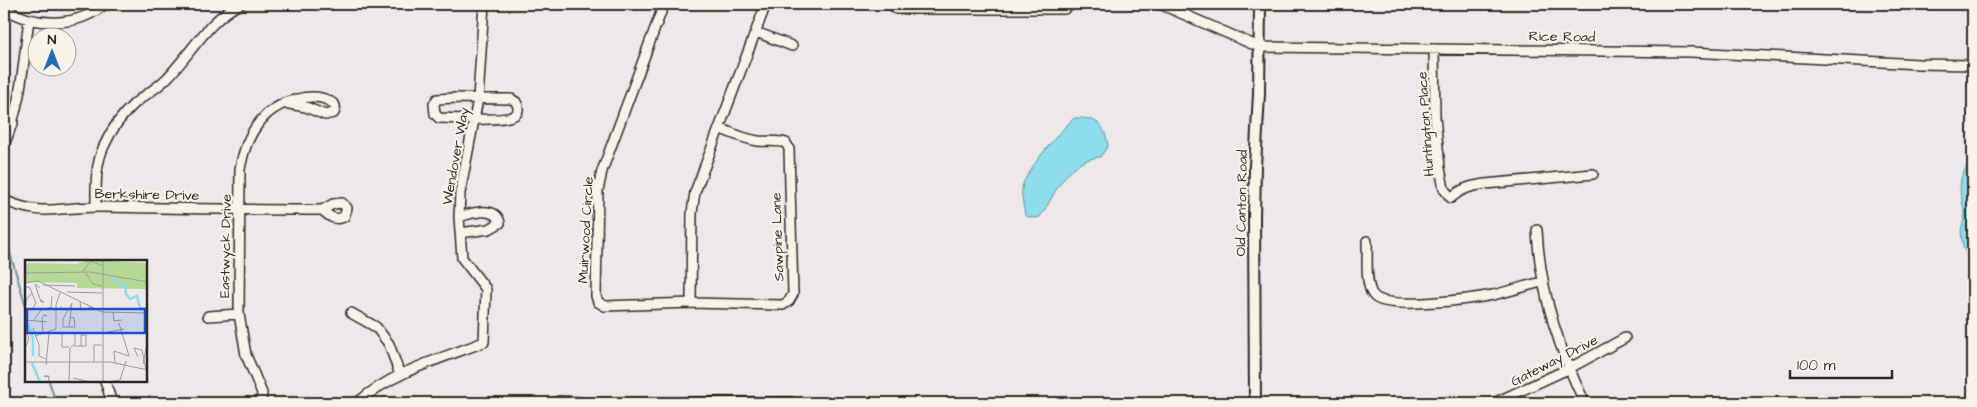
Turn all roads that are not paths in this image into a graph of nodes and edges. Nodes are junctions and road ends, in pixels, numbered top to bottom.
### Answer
1 (105, 4) edge
2 (240, 4) edge
3 (484, 4) edge
4 (664, 4) edge
5 (766, 4) edge
6 (891, 4) edge
7 (1073, 4) edge
8 (1160, 4) edge
9 (1260, 4) edge
10 (976, 6) edge
11 (4, 8) edge
12 (28, 19) junction
13 (756, 32) junction
14 (792, 46) dead end
15 (1259, 47) junction
16 (1434, 49) junction
17 (1973, 65) edge
18 (478, 100) junction
19 (284, 103) junction
20 (474, 119) junction
21 (4, 120) edge
22 (13, 124) junction
23 (719, 128) junction
24 (4, 145) edge
25 (1594, 174) dead end
26 (4, 200) edge
27 (96, 207) junction
28 (239, 210) junction
29 (322, 210) dead end
30 (459, 217) junction
31 (1538, 230) dead end
32 (460, 233) junction
33 (1367, 241) dead end
34 (1542, 282) junction
35 (691, 303) junction
36 (352, 313) dead end
37 (238, 314) junction
38 (208, 316) dead end
39 (1625, 338) dead end
40 (1568, 369) junction
41 (400, 375) junction
42 (105, 382) edge
43 (112, 403) edge
44 (261, 403) edge
45 (357, 403) edge
46 (555, 403) edge
47 (579, 403) edge
48 (708, 403) edge
49 (794, 403) edge
50 (1255, 403) edge
51 (1494, 403) edge
52 (1585, 403) edge

1 - 12 street
2 - 27 street
3 - 18 street, Wendover Way
4 - 35 street, Muirwood Circle
5 - 13 street
6 - 10 street
7 - 10 street
8 - 15 street, Rice Road
9 - 15 main road, Old Canton Road
11 - 12 street
12 - 22 street
13 - 14 street
13 - 23 street
15 - 16 street, Rice Road
15 - 50 main road, Old Canton Road
16 - 17 street, Rice Road
16 - 25 street, Huntington Place
18 - 20 street, Wendover Way
18 - 20 street
18 - 20 street
19 - 19 street, Eastwyck Drive
19 - 28 street, Eastwyck Drive
20 - 30 street, Wendover Way
21 - 22 street
22 - 24 street
23 - 35 street
23 - 35 street, Sawpine Lane
26 - 27 street, Berkshire Drive
27 - 28 street, Berkshire Drive
28 - 29 street, Berkshire Drive
28 - 37 street, Eastwyck Drive
30 - 32 street, Wendover Way
30 - 32 street
31 - 34 street
32 - 41 street, Wendover Way
33 - 34 street
34 - 40 street
36 - 41 street
37 - 38 street
37 - 44 street, Eastwyck Drive
39 - 40 street, Gateway Drive
40 - 51 street, Gateway Drive
40 - 52 street
41 - 45 street, Wendover Way
42 - 43 street
46 - 47 street
47 - 48 street
48 - 49 street

